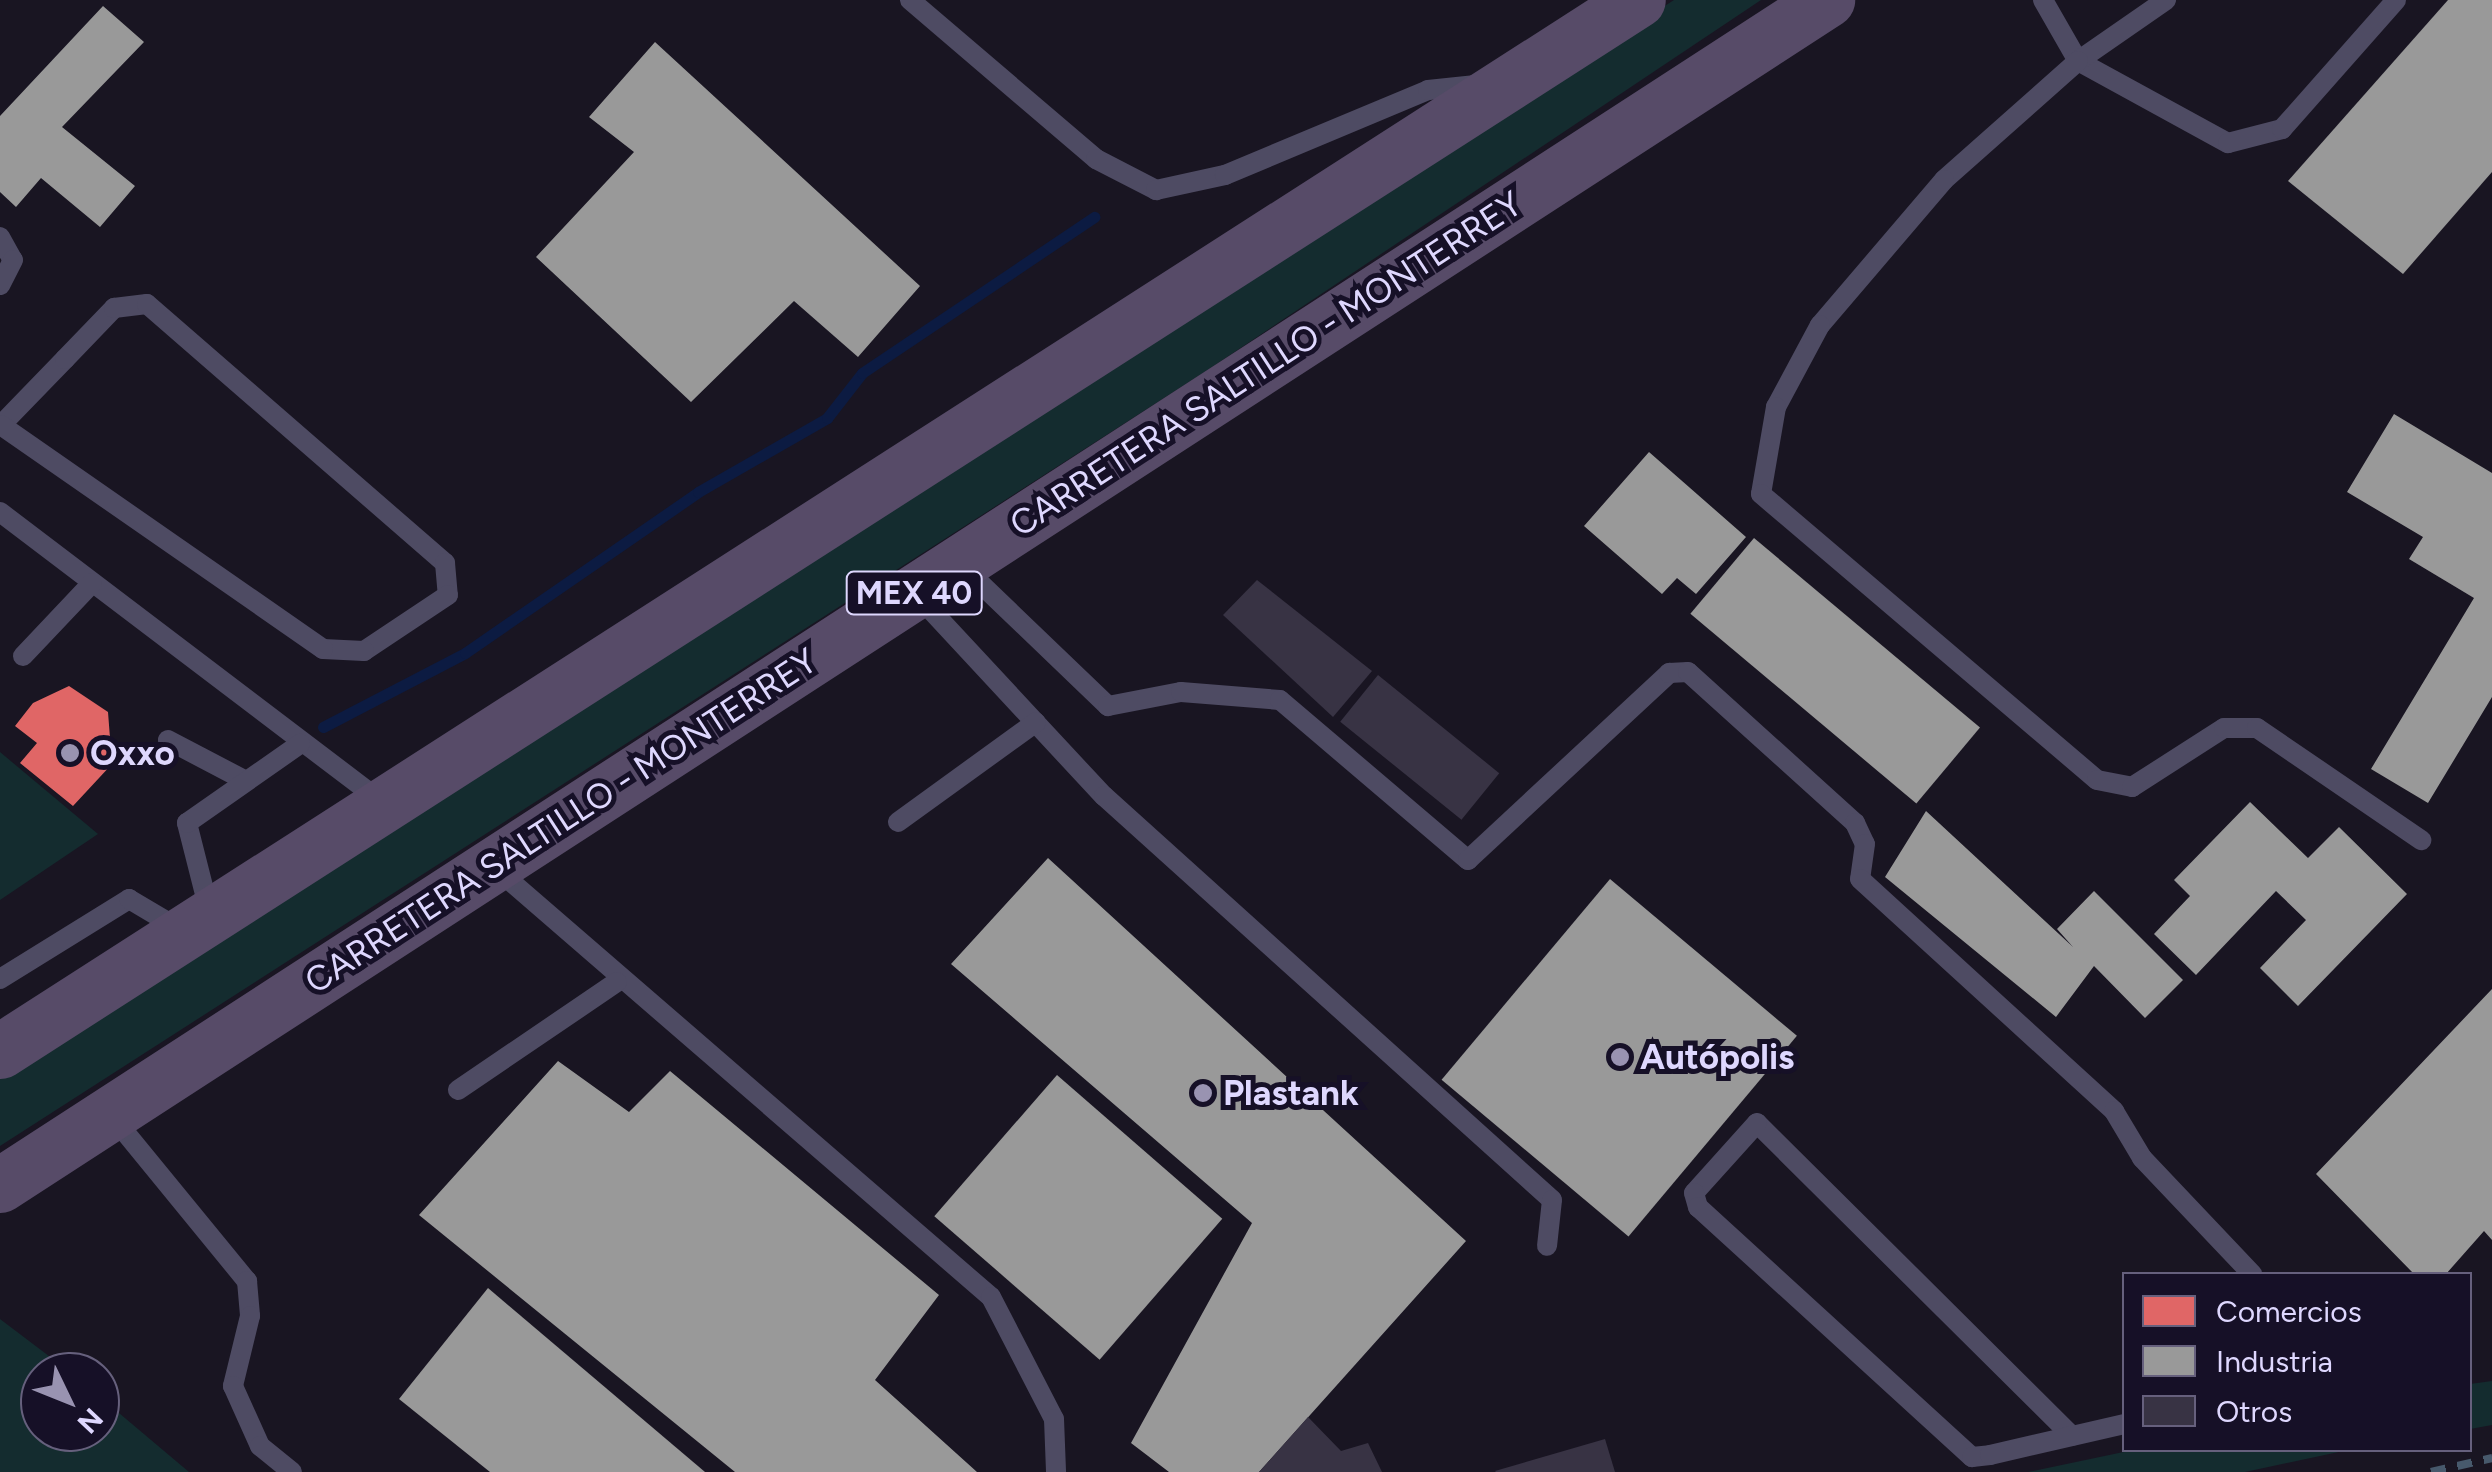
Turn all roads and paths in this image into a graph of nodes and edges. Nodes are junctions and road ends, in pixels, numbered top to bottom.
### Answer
1 (910, 0) edge
2 (1638, 0) edge
3 (1827, 0) edge
4 (2043, 0) edge
5 (2166, 0) edge
6 (2396, 0) edge
7 (2078, 61) junction
8 (1512, 81) junction
9 (0, 237) edge
10 (0, 285) edge
11 (1, 426) edge
12 (0, 512) edge
13 (937, 578) junction
14 (92, 583) junction
15 (23, 656) dead end
16 (1036, 722) junction
17 (168, 740) dead end
18 (300, 744) junction
19 (246, 782) junction
20 (386, 804) junction
21 (898, 822) dead end
22 (2421, 840) dead end
23 (493, 866) junction
24 (198, 925) junction
25 (0, 979) edge
26 (616, 982) junction
27 (0, 1051) edge
28 (458, 1090) dead end
29 (110, 1114) junction
30 (0, 1185) edge
31 (1547, 1246) dead end
32 (2250, 1272) edge
33 (2122, 1424) edge
34 (2072, 1436) junction
35 (292, 1472) edge
36 (1056, 1472) edge

1 - 8 lane
2 - 8 main road, MEX 40
3 - 13 main road, CARRETERA SALTILLO - MONTERREY / MEX 40
4 - 7 lane
5 - 7 lane
6 - 7 lane
7 - 22 lane
8 - 20 main road, MEX 40
9 - 10 lane
11 - 11 lane
12 - 14 lane
13 - 16 lane
13 - 23 main road, CARRETERA SALTILLO - MONTERREY / MEX 40
13 - 32 lane
14 - 15 lane
14 - 18 lane
16 - 21 lane
16 - 31 lane
17 - 19 lane
18 - 19 lane
18 - 20 lane
19 - 24 lane
20 - 24 main road, MEX 40
23 - 26 lane
23 - 29 main road, CARRETERA SALTILLO - MONTERREY / MEX 40
24 - 25 lane
24 - 27 main road, MEX 40
26 - 28 lane
26 - 36 lane
29 - 30 main road, CARRETERA SALTILLO - MONTERREY / MEX 40
29 - 35 lane
33 - 34 lane
34 - 34 lane

